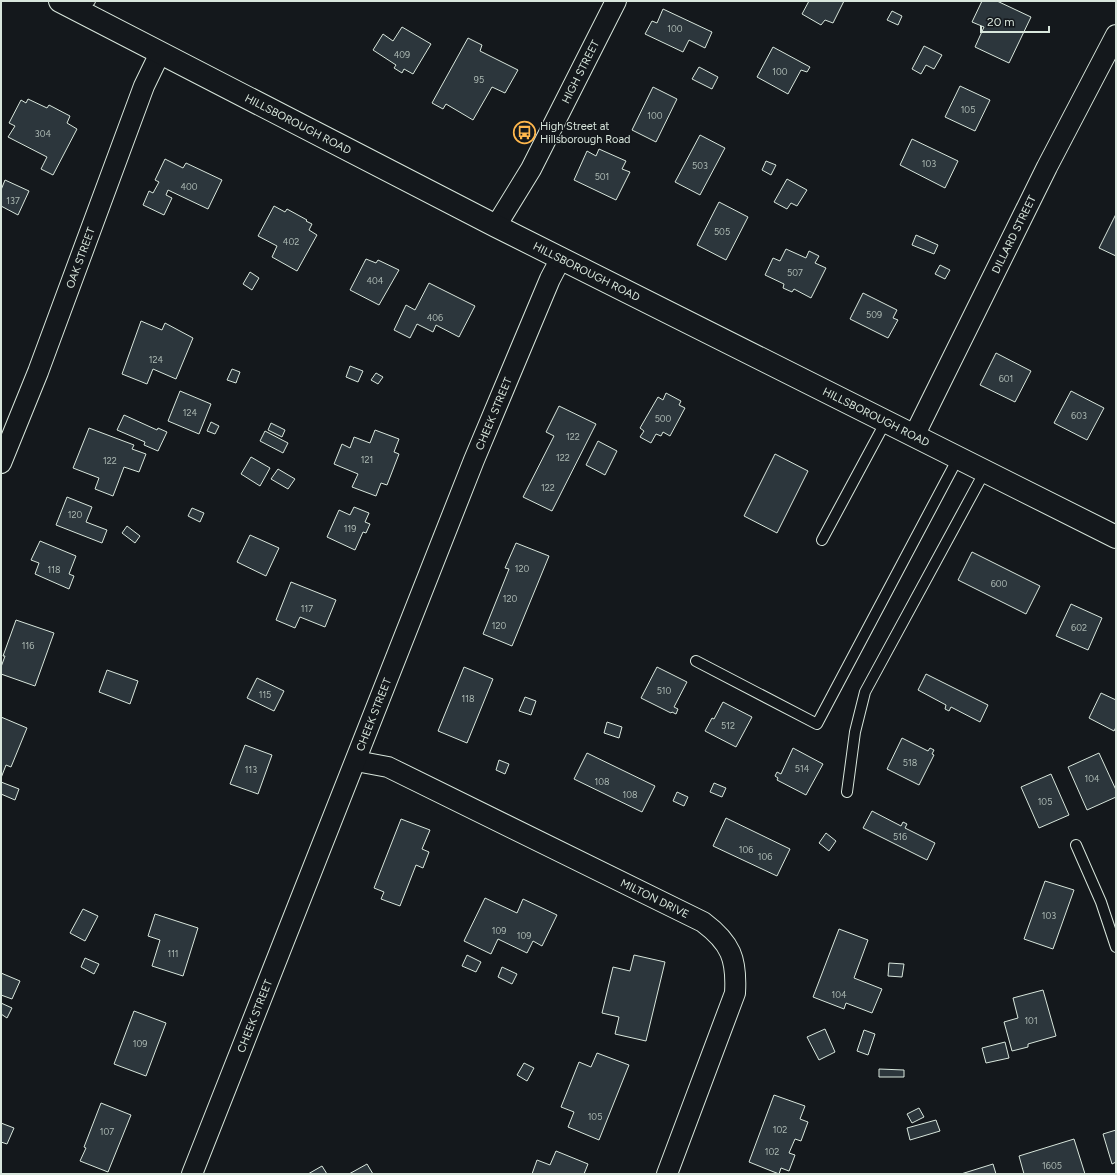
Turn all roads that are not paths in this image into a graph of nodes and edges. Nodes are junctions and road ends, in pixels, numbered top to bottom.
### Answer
1 (60, 1) edge
2 (616, 1) edge
3 (85, 6) edge
4 (1116, 35) edge
5 (160, 53) junction
6 (496, 226) junction
7 (561, 258) junction
8 (886, 421) junction
9 (914, 436) junction
10 (958, 458) junction
11 (1, 463) edge
12 (985, 471) junction
13 (1116, 537) edge
14 (822, 540) dead end
15 (696, 661) dead end
16 (356, 761) junction
17 (847, 792) dead end
18 (1076, 846) dead end
19 (1116, 947) edge
20 (192, 1174) edge
21 (667, 1174) edge

1 - 3 street, HILLSBOROUGH ROAD
2 - 6 street, HIGH STREET
3 - 5 street, HILLSBOROUGH ROAD
4 - 9 street, DILLARD STREET
5 - 6 street, HILLSBOROUGH ROAD
5 - 11 street, OAK STREET
6 - 7 street, HILLSBOROUGH ROAD
7 - 8 street, HILLSBOROUGH ROAD
7 - 16 street, CHEEK STREET
8 - 9 street, HILLSBOROUGH ROAD
8 - 14 lane
9 - 10 street, HILLSBOROUGH ROAD
10 - 12 street, HILLSBOROUGH ROAD
10 - 15 lane
12 - 13 street, HILLSBOROUGH ROAD
12 - 17 lane
16 - 20 street, CHEEK STREET
16 - 21 street, MILTON DRIVE
18 - 19 lane

